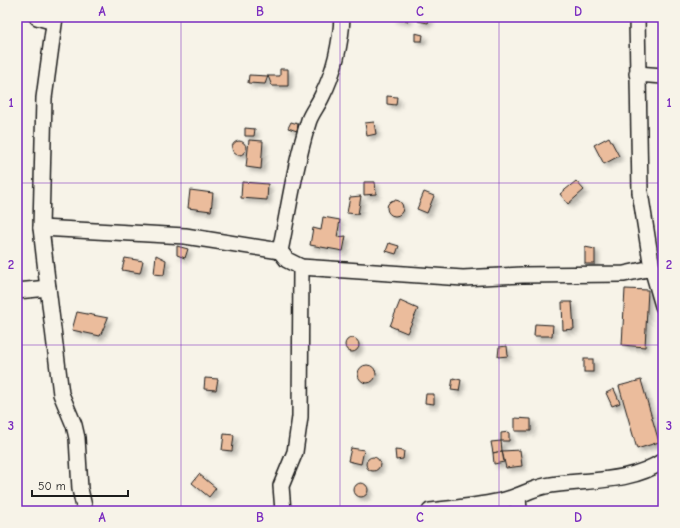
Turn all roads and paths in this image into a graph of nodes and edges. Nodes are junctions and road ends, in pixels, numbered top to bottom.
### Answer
1 (37, 17) edge
2 (342, 17) edge
3 (637, 17) edge
4 (54, 20) edge
5 (637, 74) junction
6 (663, 76) edge
7 (41, 228) junction
8 (280, 251) junction
9 (301, 267) junction
10 (652, 268) junction
11 (48, 288) junction
12 (17, 291) edge
13 (663, 306) edge
14 (663, 461) edge
15 (518, 504) edge
16 (85, 511) edge
17 (283, 511) edge
18 (430, 511) edge

1 - 4 street
2 - 8 street
3 - 5 street
4 - 7 street
5 - 6 street
5 - 10 street
7 - 8 street
7 - 11 street
8 - 9 street
9 - 10 street
9 - 17 street
10 - 13 street
11 - 12 street
11 - 16 street
14 - 15 street
15 - 18 street

